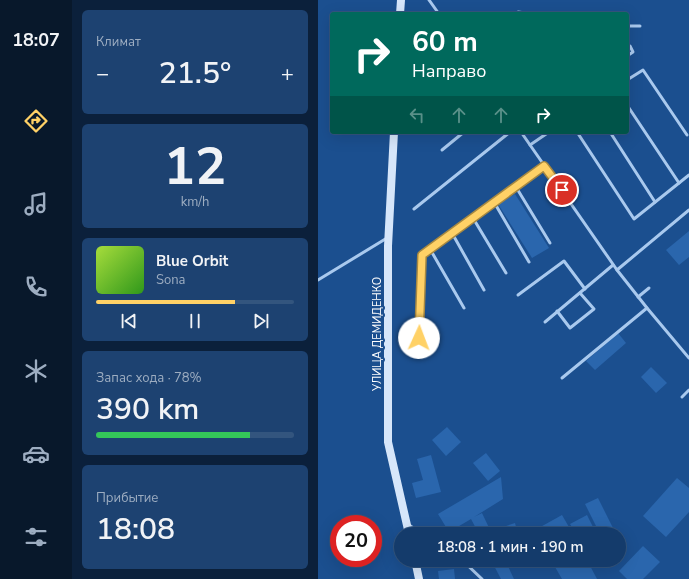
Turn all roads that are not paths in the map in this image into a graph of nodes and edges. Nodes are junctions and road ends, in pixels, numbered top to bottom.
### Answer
1 (401, 0) edge
2 (429, 0) edge
3 (400, 12) edge
4 (438, 12) edge
5 (629, 26) edge
6 (640, 26) dead end
7 (629, 46) edge
8 (629, 55) edge
9 (629, 79) edge
10 (629, 108) edge
11 (394, 134) edge
12 (462, 134) edge
13 (508, 134) edge
14 (522, 134) edge
15 (546, 134) edge
16 (578, 134) edge
17 (611, 134) edge
18 (687, 135) dead end
19 (530, 145) junction
20 (442, 150) dead end
21 (544, 166) junction
22 (689, 174) edge
23 (679, 183) junction
24 (516, 187) junction
25 (494, 202) junction
26 (655, 202) junction
27 (414, 209) dead end
28 (689, 210) edge
29 (473, 218) junction
30 (452, 233) junction
31 (389, 237) junction
32 (550, 243) dead end
33 (430, 249) junction
34 (530, 262) dead end
35 (613, 265) junction
36 (617, 270) junction
37 (506, 273) dead end
38 (318, 280) edge
39 (650, 288) dead end
40 (585, 289) junction
41 (484, 290) dead end
42 (580, 293) junction
43 (518, 295) dead end
44 (638, 297) junction
45 (464, 308) dead end
46 (647, 308) junction
47 (557, 311) junction
48 (545, 322) dead end
49 (419, 338) dead end
50 (689, 358) edge
51 (562, 378) dead end
52 (689, 390) edge
53 (682, 397) dead end
54 (407, 524) junction
55 (408, 527) edge
56 (412, 527) edge
57 (416, 567) edge
58 (469, 567) edge
59 (418, 579) edge
60 (482, 579) edge

1 - 3 main road
2 - 4 lane
5 - 6 lane
7 - 8 lane
9 - 18 lane
10 - 23 lane
11 - 31 main road, УЛИЦА ДЕМИДЕНКО
12 - 20 lane
13 - 27 lane
14 - 19 lane
15 - 19 lane
16 - 26 lane
17 - 26 lane
19 - 21 lane
21 - 24 lane
21 - 35 lane
22 - 23 lane
23 - 26 lane
24 - 25 lane
24 - 32 lane
25 - 29 lane
25 - 34 lane
28 - 36 lane
29 - 30 lane
29 - 37 lane
30 - 33 lane
30 - 41 lane
31 - 38 lane
31 - 54 main road, УЛИЦА ДЕМИДЕНКО
33 - 45 lane
33 - 49 lane
35 - 36 lane
35 - 40 lane
36 - 44 lane
39 - 44 lane
40 - 42 lane
40 - 43 lane
42 - 47 lane
42 - 47 lane
44 - 46 lane
46 - 50 lane
46 - 51 lane
47 - 48 lane
52 - 53 lane
54 - 55 main road, УЛИЦА ДЕМИДЕНКО
54 - 56 lane
57 - 59 main road
58 - 60 lane

